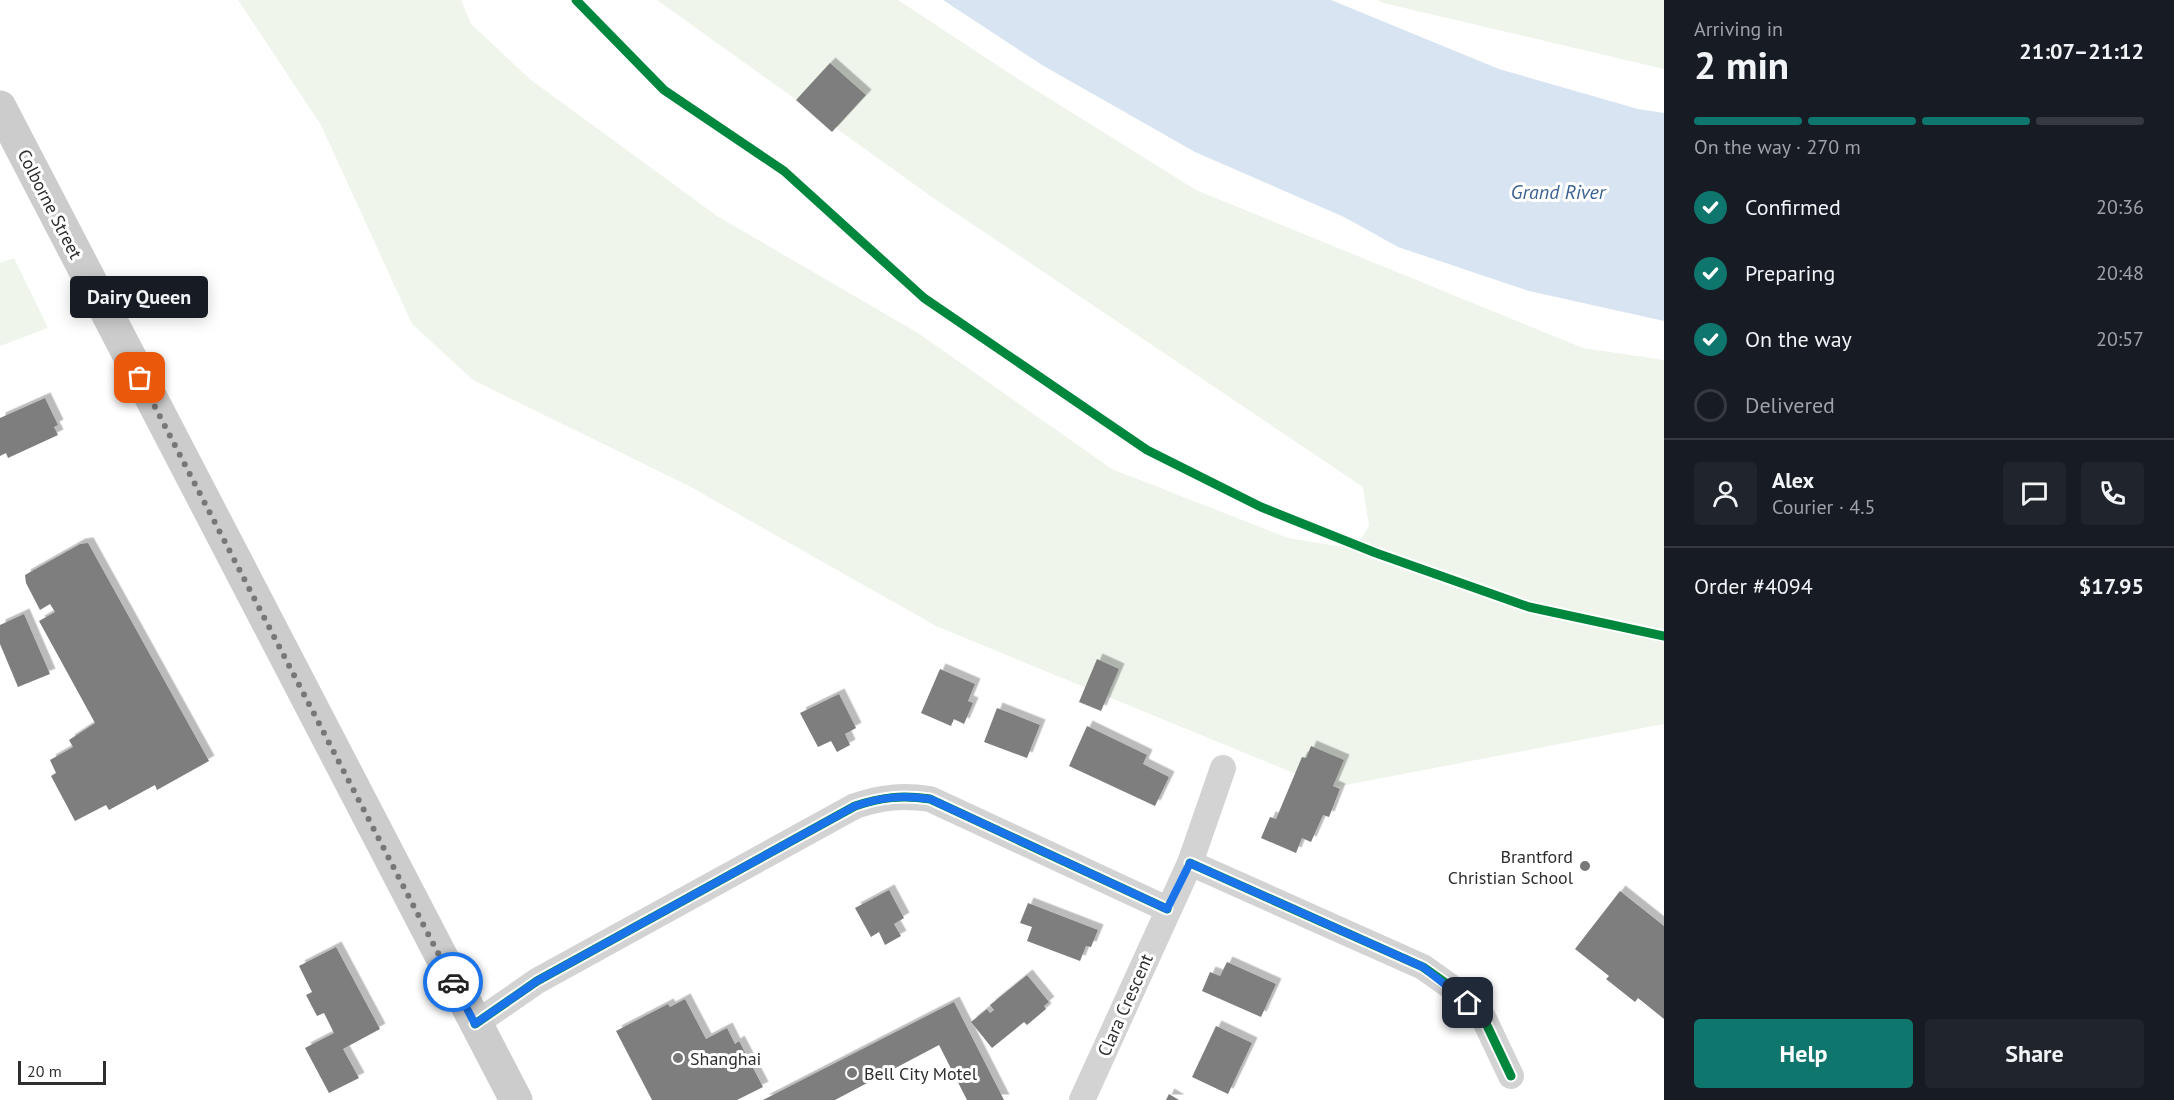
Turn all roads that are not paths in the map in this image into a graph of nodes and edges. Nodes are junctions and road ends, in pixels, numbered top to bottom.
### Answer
1 (0, 107) edge
2 (1223, 768) dead end
3 (1190, 863) junction
4 (1167, 909) junction
5 (475, 1024) junction
6 (1511, 1076) dead end
7 (516, 1100) edge
8 (1082, 1100) edge

1 - 5 main road, Colborne Street
2 - 3 street, Clara Crescent
3 - 4 street, Clara Crescent
3 - 6 street
4 - 5 street
4 - 8 street, Clara Crescent
5 - 7 main road, Colborne Street

